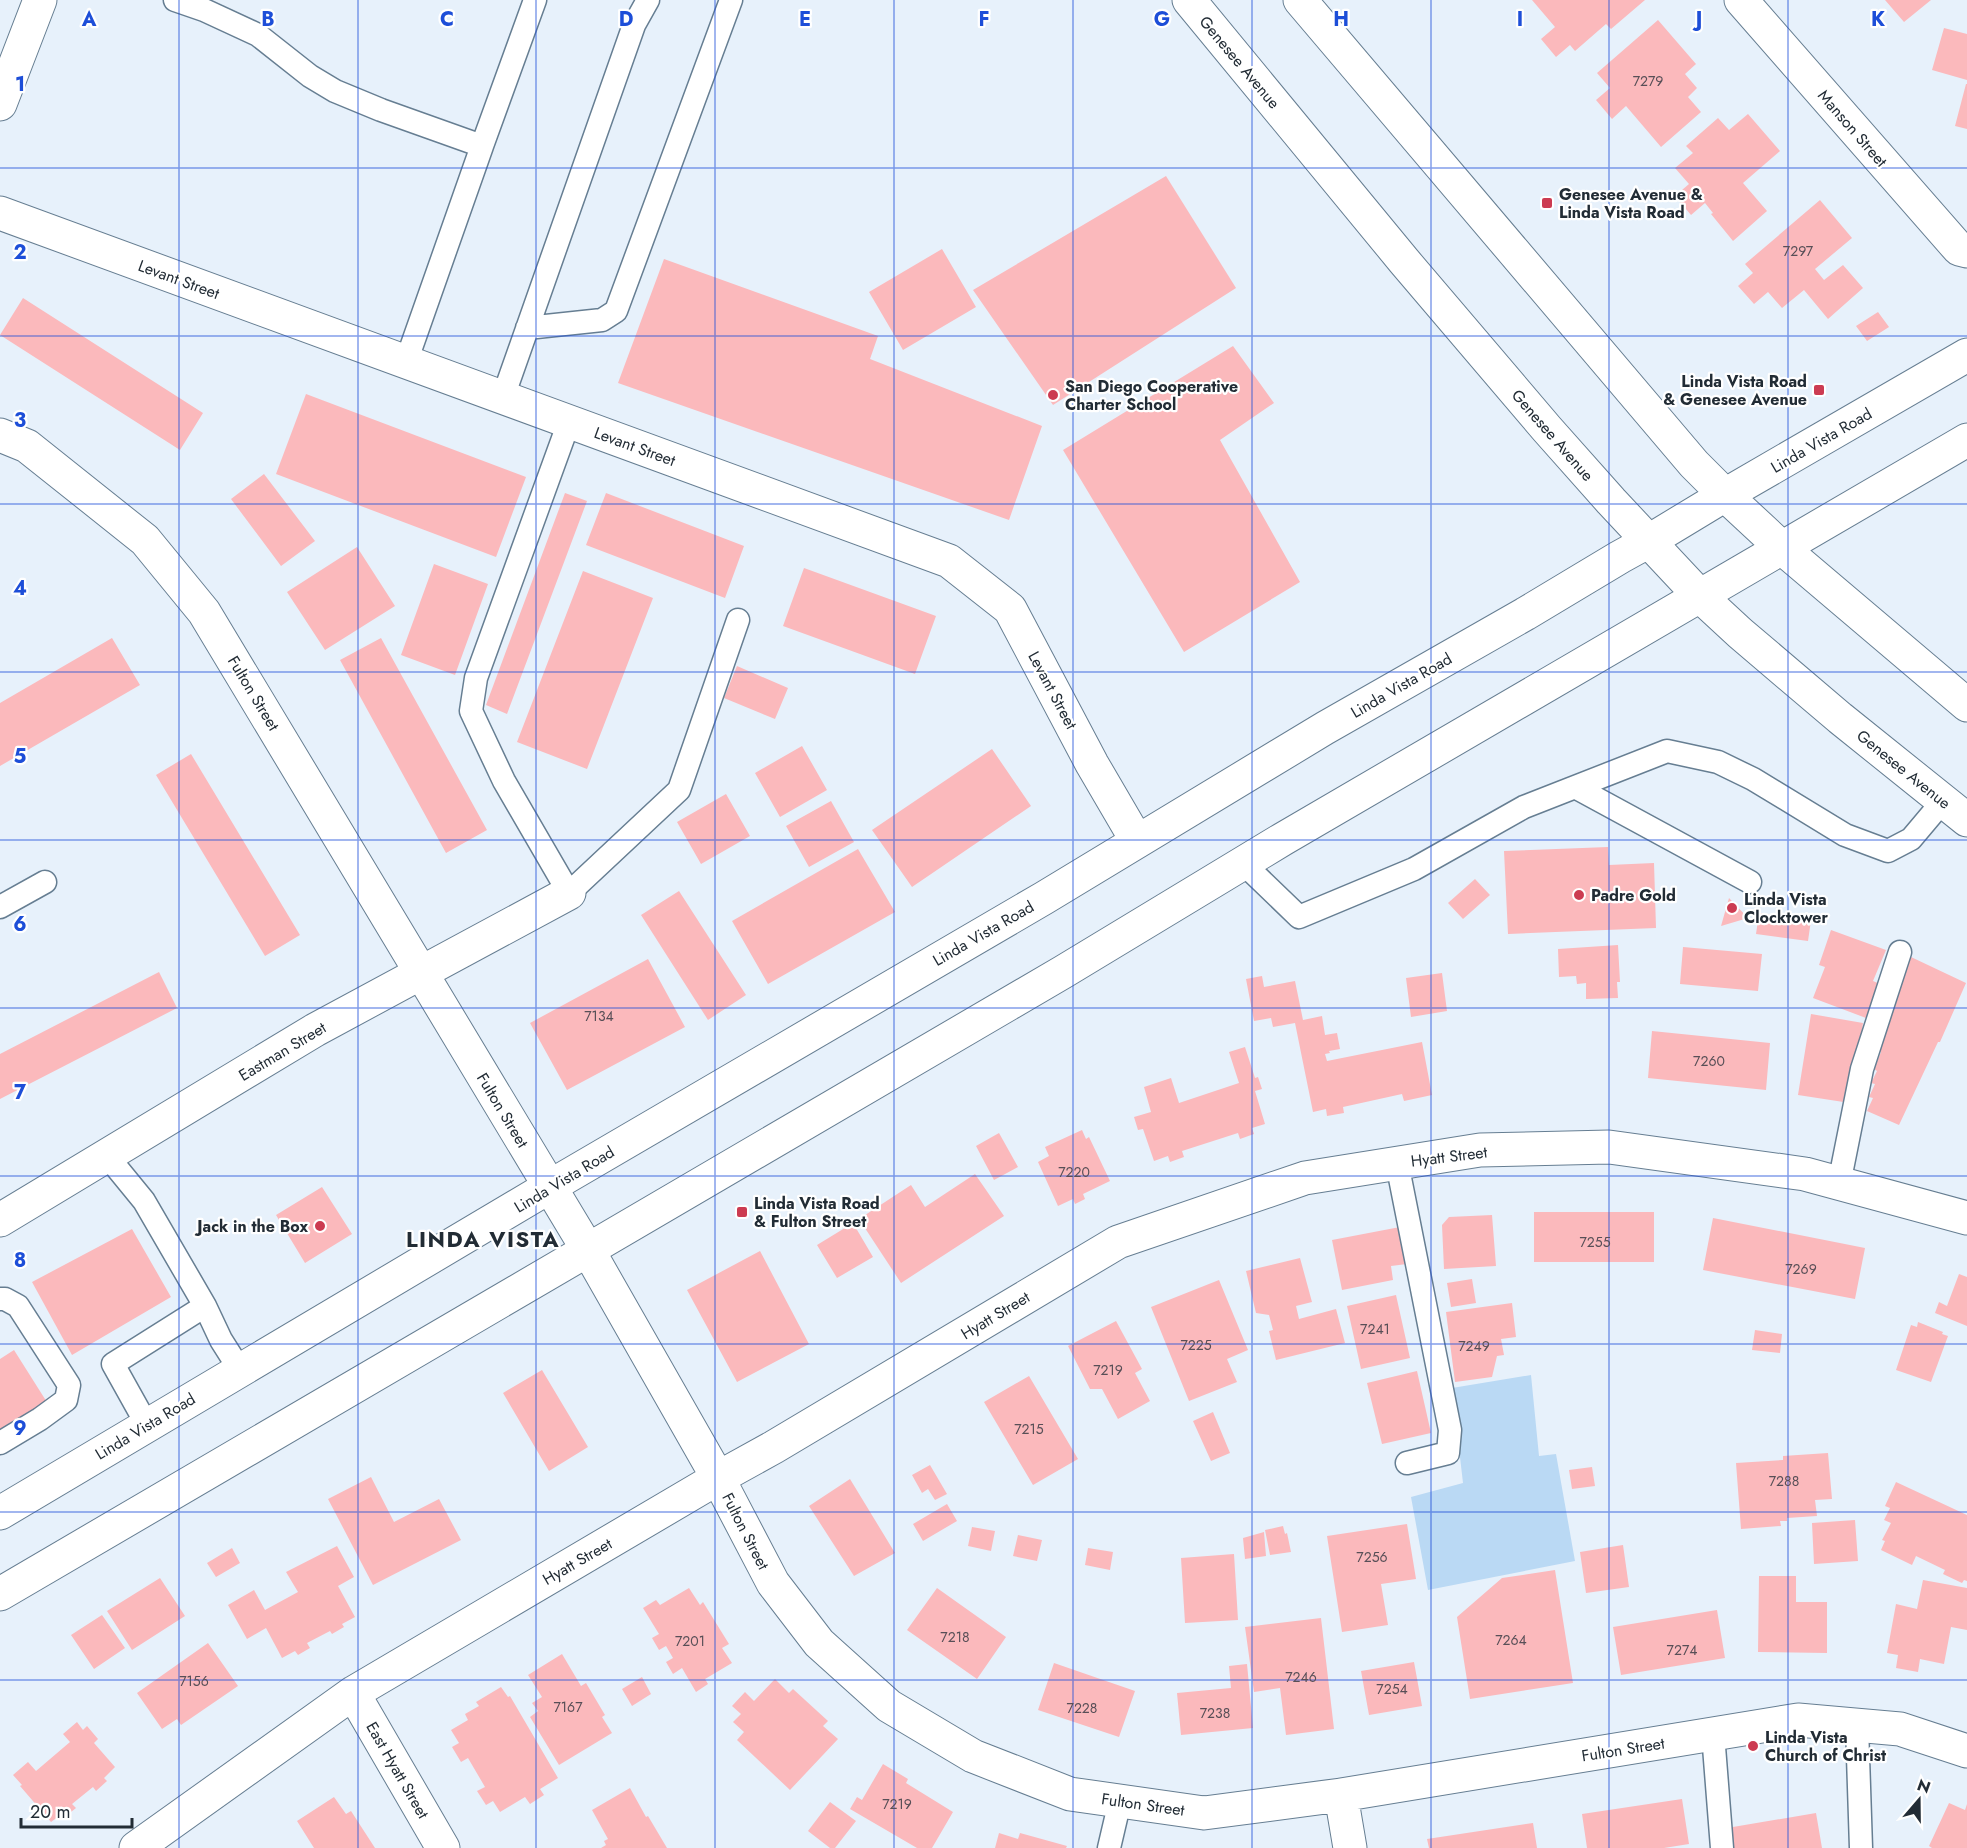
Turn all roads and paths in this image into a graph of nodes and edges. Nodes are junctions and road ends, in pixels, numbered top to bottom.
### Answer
1 (40, 0) edge
2 (175, 0) edge
3 (535, 0) edge
4 (648, 0) edge
5 (731, 0) edge
6 (1189, 0) edge
7 (1300, 0) edge
8 (1741, 0) edge
9 (0, 104) edge
10 (482, 146) junction
11 (0, 213) edge
12 (1967, 251) edge
13 (527, 328) junction
14 (1967, 355) edge
15 (406, 362) junction
16 (502, 397) junction
17 (569, 422) junction
18 (0, 435) edge
19 (1967, 440) edge
20 (1725, 495) junction
21 (1649, 541) junction
22 (1782, 548) junction
23 (1700, 596) junction
24 (738, 620) dead end
25 (1967, 705) edge
26 (1575, 788) junction
27 (1955, 810) edge
28 (1137, 841) junction
29 (1243, 863) junction
30 (45, 882) dead end
31 (1750, 882) dead end
32 (569, 893) junction
33 (0, 907) edge
34 (1900, 952) dead end
35 (421, 972) junction
36 (108, 1156) junction
37 (1397, 1162) junction
38 (1839, 1184) junction
39 (549, 1187) junction
40 (1967, 1218) edge
41 (0, 1220) edge
42 (588, 1250) junction
43 (0, 1299) edge
44 (205, 1306) junction
45 (240, 1370) junction
46 (147, 1425) junction
47 (0, 1443) edge
48 (1407, 1463) dead end
49 (718, 1478) junction
50 (0, 1513) edge
51 (0, 1594) edge
52 (353, 1693) junction
53 (1857, 1725) junction
54 (1713, 1734) junction
55 (1967, 1751) edge
56 (1341, 1795) junction
57 (1120, 1801) junction
58 (136, 1848) edge
59 (443, 1848) edge
60 (1109, 1848) edge
61 (1350, 1848) edge
62 (1722, 1848) edge
63 (1861, 1848) edge

1 - 9 street
2 - 10 lane
3 - 10 lane
4 - 13 lane
5 - 13 lane
6 - 21 street, Genesee Avenue
7 - 20 street
8 - 12 street, Manson Street
10 - 15 lane
11 - 15 street, Levant Street
13 - 16 lane
14 - 20 street, Linda Vista Road
15 - 16 street, Levant Street
16 - 17 street, Levant Street
17 - 28 street, Levant Street
17 - 32 lane
18 - 35 street, Fulton Street
19 - 22 street
20 - 21 street, Linda Vista Road
20 - 22 street
21 - 23 street, Genesee Avenue
21 - 28 street, Linda Vista Road
22 - 23 street
22 - 25 street
23 - 27 street, Genesee Avenue
23 - 29 street
24 - 32 lane
26 - 27 lane
26 - 29 lane
26 - 31 lane
28 - 39 street, Linda Vista Road
29 - 42 street
30 - 33 lane
32 - 35 street, Eastman Street
34 - 38 lane
35 - 36 street, Eastman Street
35 - 39 street, Fulton Street
36 - 41 street, Eastman Street
36 - 44 lane
37 - 38 street, Hyatt Street
37 - 48 lane
37 - 49 street, Hyatt Street
38 - 40 street, Hyatt Street
39 - 42 street, Fulton Street
39 - 45 street, Linda Vista Road
42 - 49 street, Fulton Street
42 - 51 street
43 - 47 lane
44 - 45 lane
44 - 46 lane
45 - 46 street, Linda Vista Road
46 - 50 street, Linda Vista Road
49 - 52 street, Hyatt Street
49 - 57 street, Fulton Street
52 - 58 street, Hyatt Street
52 - 59 street, East Hyatt Street
53 - 54 street, Fulton Street
53 - 55 street, Fulton Street
53 - 63 lane
54 - 56 street, Fulton Street
54 - 62 lane
56 - 57 street, Fulton Street
56 - 61 street
57 - 60 lane

